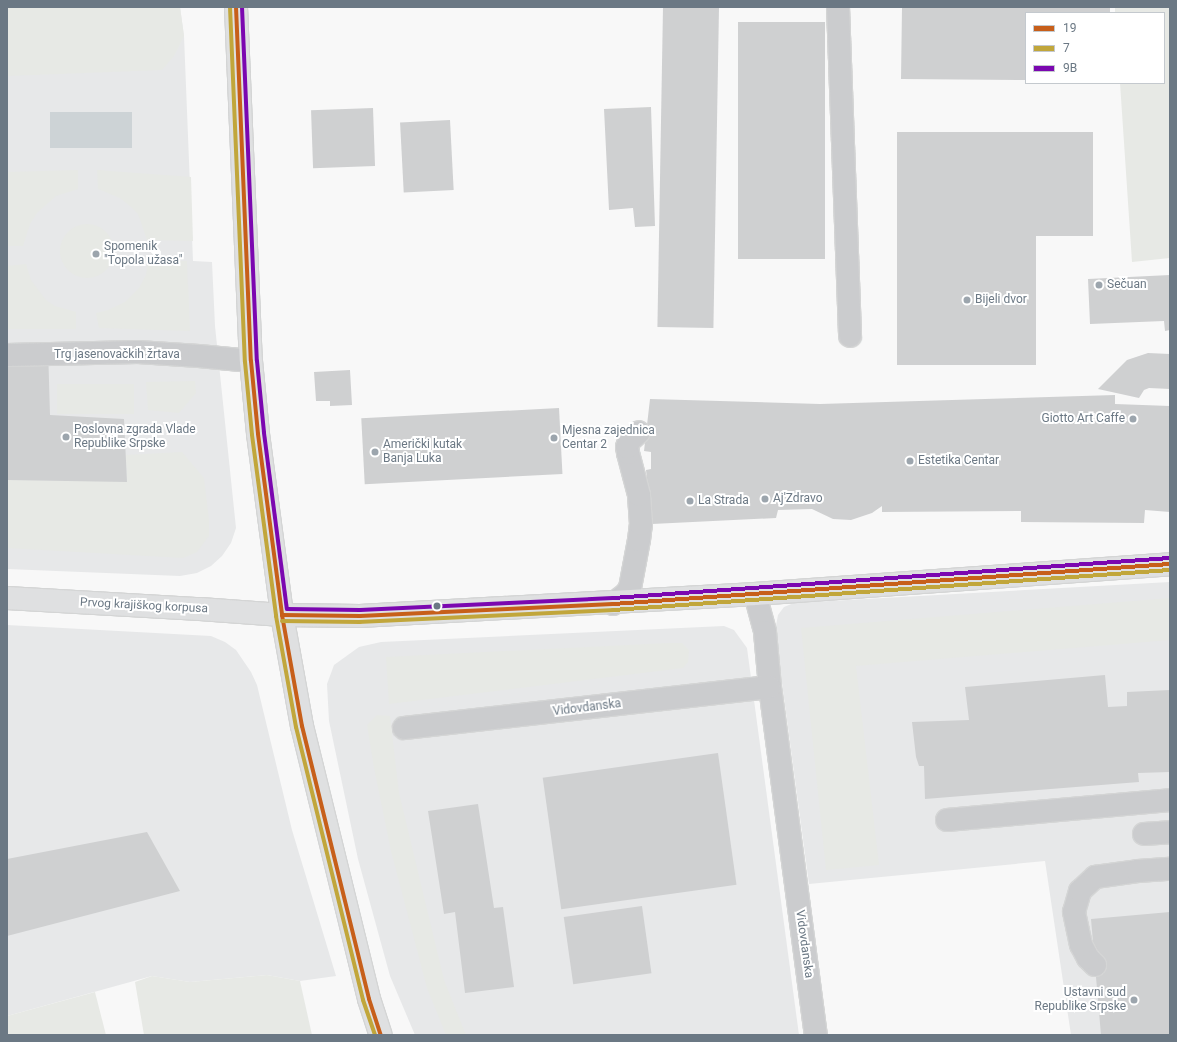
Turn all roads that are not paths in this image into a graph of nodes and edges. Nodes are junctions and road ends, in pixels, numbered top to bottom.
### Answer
1 (236, 7) edge
2 (838, 7) edge
3 (850, 336) dead end
4 (7, 355) edge
5 (252, 362) junction
6 (639, 432) dead end
7 (1170, 564) edge
8 (755, 594) junction
9 (7, 598) edge
10 (613, 604) junction
11 (282, 615) junction
12 (770, 687) junction
13 (404, 728) dead end
14 (1170, 800) edge
15 (947, 820) dead end
16 (1170, 832) edge
17 (1144, 834) dead end
18 (1170, 869) edge
19 (1095, 965) dead end
20 (381, 1035) edge
21 (816, 1035) edge

1 - 5 main road
2 - 3 street
4 - 5 street, Trg jasenovačkih žrtava
5 - 11 main road
6 - 10 street
7 - 8 main road
8 - 10 main road
8 - 12 street, Vidovdanska
9 - 11 main road, Prvog krajiškog korpusa
10 - 11 main road
11 - 20 main road
12 - 13 street, Vidovdanska
12 - 21 street, Vidovdanska
14 - 15 street
16 - 17 street
18 - 19 street

